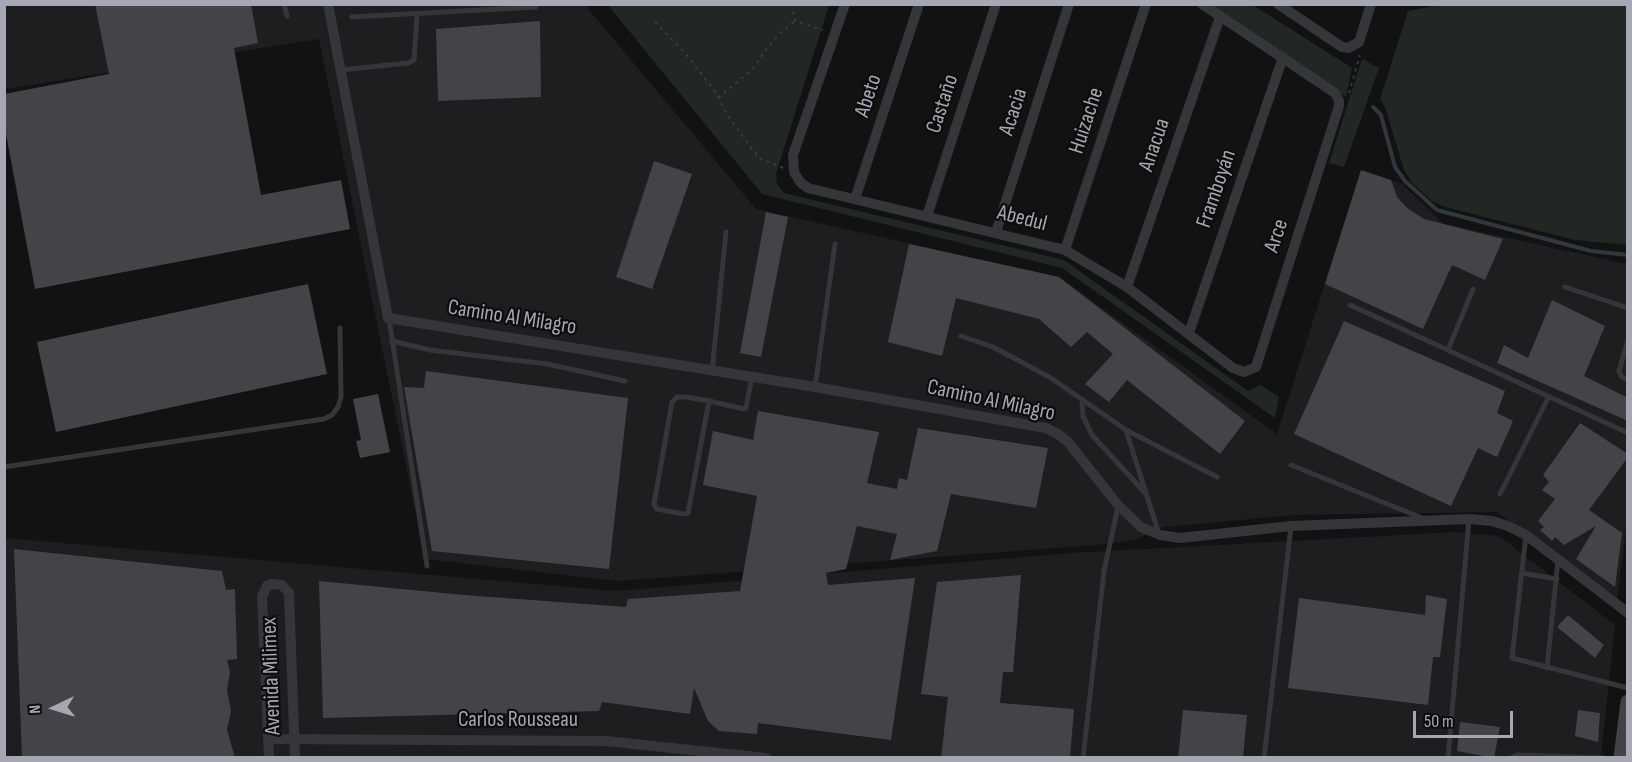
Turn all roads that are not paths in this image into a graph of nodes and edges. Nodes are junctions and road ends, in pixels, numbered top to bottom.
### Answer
1 (284, 4) edge
2 (328, 4) edge
3 (845, 4) edge
4 (919, 4) edge
5 (996, 4) edge
6 (1070, 4) edge
7 (1146, 4) edge
8 (1202, 4) edge
9 (1278, 4) edge
10 (1371, 4) edge
11 (536, 7) dead end
12 (1295, 10) edge
13 (417, 15) junction
14 (286, 16) dead end
15 (352, 17) dead end
16 (1220, 17) junction
17 (1283, 57) junction
18 (341, 70) junction
19 (855, 199) junction
20 (927, 216) junction
21 (726, 232) dead end
22 (996, 232) junction
23 (835, 244) dead end
24 (1065, 250) junction
25 (1127, 287) junction
26 (1565, 287) dead end
27 (1473, 289) dead end
28 (1350, 305) dead end
29 (1628, 308) edge
30 (388, 318) junction
31 (340, 328) dead end
32 (1189, 333) junction
33 (961, 336) dead end
34 (1628, 340) edge
35 (392, 341) junction
36 (1448, 350) junction
37 (1233, 368) joint
38 (712, 371) junction
39 (752, 377) junction
40 (1628, 380) edge
41 (625, 381) dead end
42 (815, 387) junction
43 (1548, 398) junction
44 (1082, 399) junction
45 (710, 401) junction
46 (1126, 430) junction
47 (1628, 433) edge
48 (1291, 465) dead end
49 (4, 467) edge
50 (1217, 477) dead end
51 (1500, 494) dead end
52 (1147, 495) junction
53 (1118, 505) junction
54 (1470, 519) junction
55 (1429, 520) junction
56 (1291, 526) junction
57 (1526, 535) junction
58 (1160, 536) junction
59 (1558, 560) junction
60 (427, 566) dead end
61 (1521, 573) junction
62 (1557, 579) junction
63 (1628, 613) edge
64 (1547, 668) junction
65 (1628, 688) edge
66 (1628, 702) edge
67 (294, 738) junction
68 (268, 739) junction
69 (269, 758) edge
70 (295, 758) edge
71 (766, 758) edge
72 (1083, 758) edge
73 (1264, 758) edge
74 (1448, 758) edge
75 (1511, 758) edge
76 (1604, 758) edge
77 (1621, 758) edge

1 - 14 lane
2 - 18 street
3 - 19 street, Abedul
4 - 19 street, Abeto
5 - 20 street, Castaño
6 - 22 street, Acacia
7 - 24 street, Huizache
8 - 16 street
9 - 12 street
10 - 12 street
11 - 13 lane
13 - 15 lane
13 - 18 lane
16 - 17 street
16 - 25 street, Anacua
17 - 32 street, Framboyán
17 - 37 street, Arce
18 - 30 street
19 - 20 street, Abedul
20 - 22 street, Abedul
21 - 38 lane
22 - 24 street, Abedul
23 - 42 lane
24 - 25 street, Abedul
25 - 32 street, Abedul
26 - 29 lane
27 - 36 lane
28 - 36 lane
30 - 35 lane
30 - 38 street, Camino Al Milagro
31 - 49 lane
32 - 37 street, Abedul
33 - 44 lane
34 - 40 lane
35 - 41 lane
35 - 60 lane
36 - 43 lane
38 - 39 street, Camino Al Milagro
39 - 42 street, Camino Al Milagro
39 - 45 lane
42 - 53 street, Camino Al Milagro
43 - 47 lane
43 - 51 lane
44 - 46 lane
44 - 52 lane
45 - 45 lane
46 - 50 lane
46 - 52 lane
48 - 55 lane
52 - 58 lane
53 - 58 street, Camino Al Milagro
53 - 72 lane
54 - 55 street, Camino Al Milagro
54 - 57 street, Camino Al Milagro
54 - 74 lane
55 - 56 street, Camino Al Milagro
56 - 58 street, Camino Al Milagro
56 - 73 lane
57 - 59 street, Camino Al Milagro
57 - 61 lane
59 - 62 lane
59 - 63 street, Camino Al Milagro
61 - 62 lane
61 - 64 lane
62 - 64 lane
64 - 65 lane
66 - 77 main road
67 - 68 street, Carlos Rousseau
67 - 68 street, Avenida Milimex
67 - 70 street, Avenida Milimex
67 - 71 street, Carlos Rousseau
68 - 69 street, Avenida Milimex
75 - 76 lane

